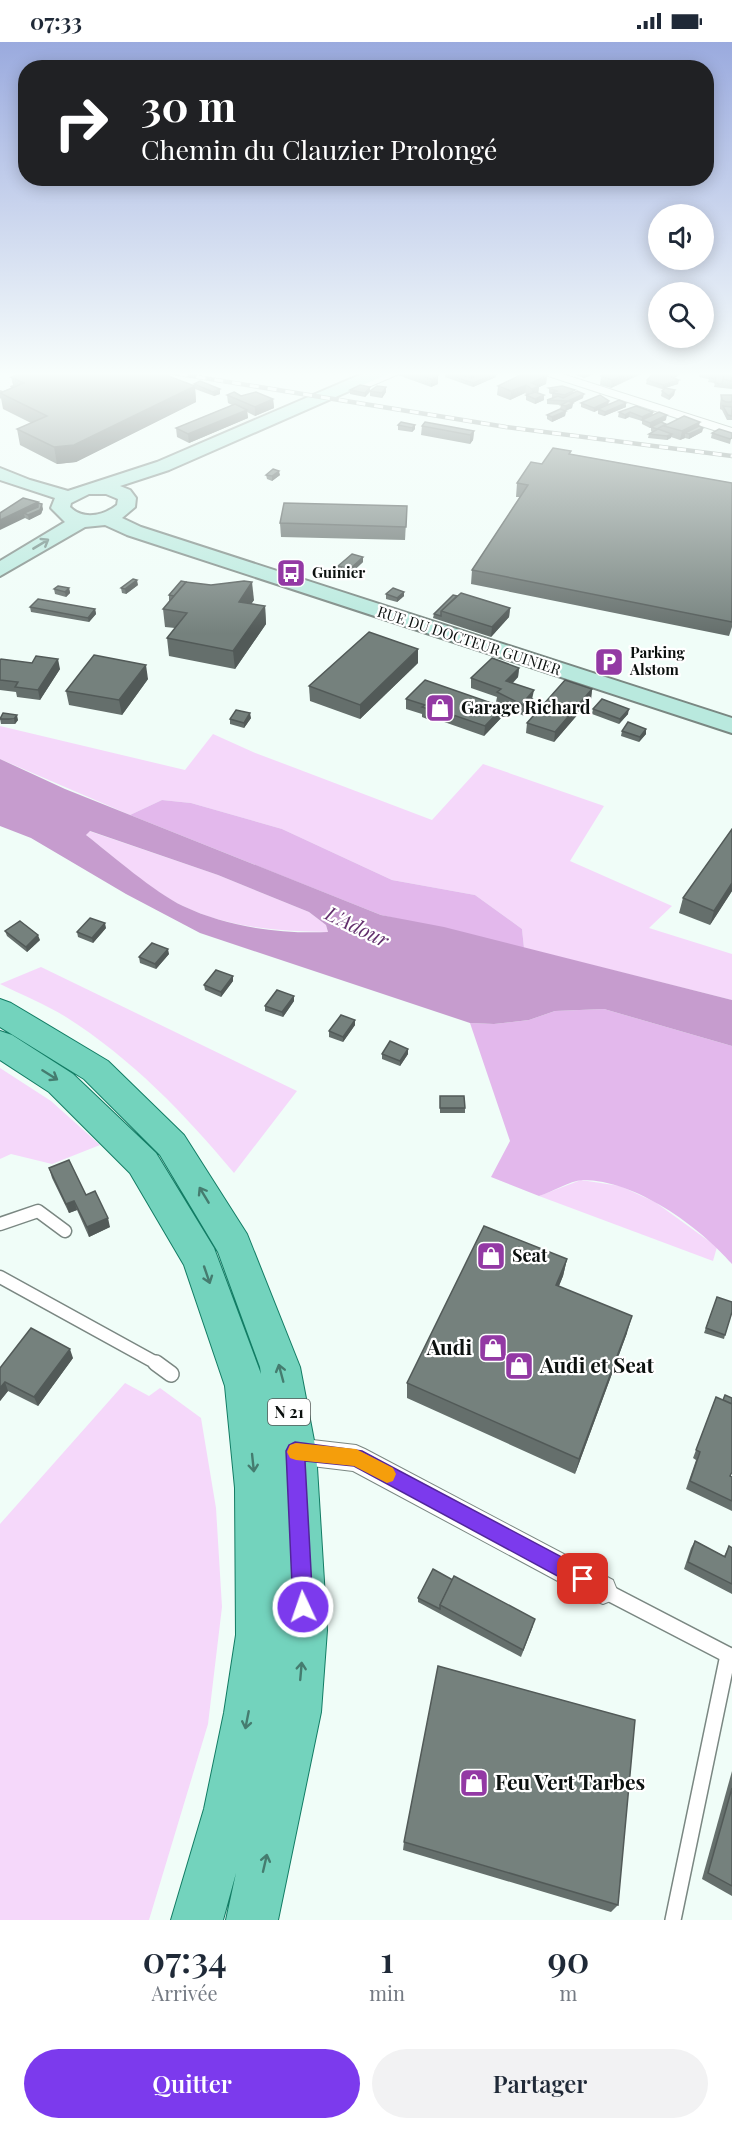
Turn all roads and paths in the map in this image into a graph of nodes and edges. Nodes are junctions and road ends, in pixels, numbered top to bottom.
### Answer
1 (180, 459) edge
2 (163, 466) junction
3 (0, 473) edge
4 (97, 488) junction
5 (64, 502) junction
6 (127, 503) junction
7 (106, 518) junction
8 (82, 520) junction
9 (0, 552) edge
10 (207, 555) junction
11 (0, 570) edge
12 (732, 726) edge
13 (0, 1011) edge
14 (0, 1044) edge
15 (0, 1224) edge
16 (65, 1231) dead end
17 (0, 1277) edge
18 (171, 1374) dead end
19 (295, 1451) junction
20 (603, 1590) joint
21 (730, 1656) edge
22 (197, 1920) edge
23 (252, 1920) edge
24 (672, 1920) edge

1 - 2 main road
2 - 4 main road
2 - 6 main road
3 - 5 main road
4 - 5 main road
4 - 6 main road
5 - 8 main road
5 - 9 main road
6 - 7 main road
6 - 10 main road
7 - 8 main road
7 - 10 main road
11 -> 8 main road
10 - 12 main road, RUE DU DOCTEUR GUINIER
19 -> 13 main road, N 21
14 -> 22 main road, N 21
15 - 16 lane
17 - 18 lane
19 - 20 street
23 -> 19 main road, N 21
20 - 21 lane
21 - 24 lane

